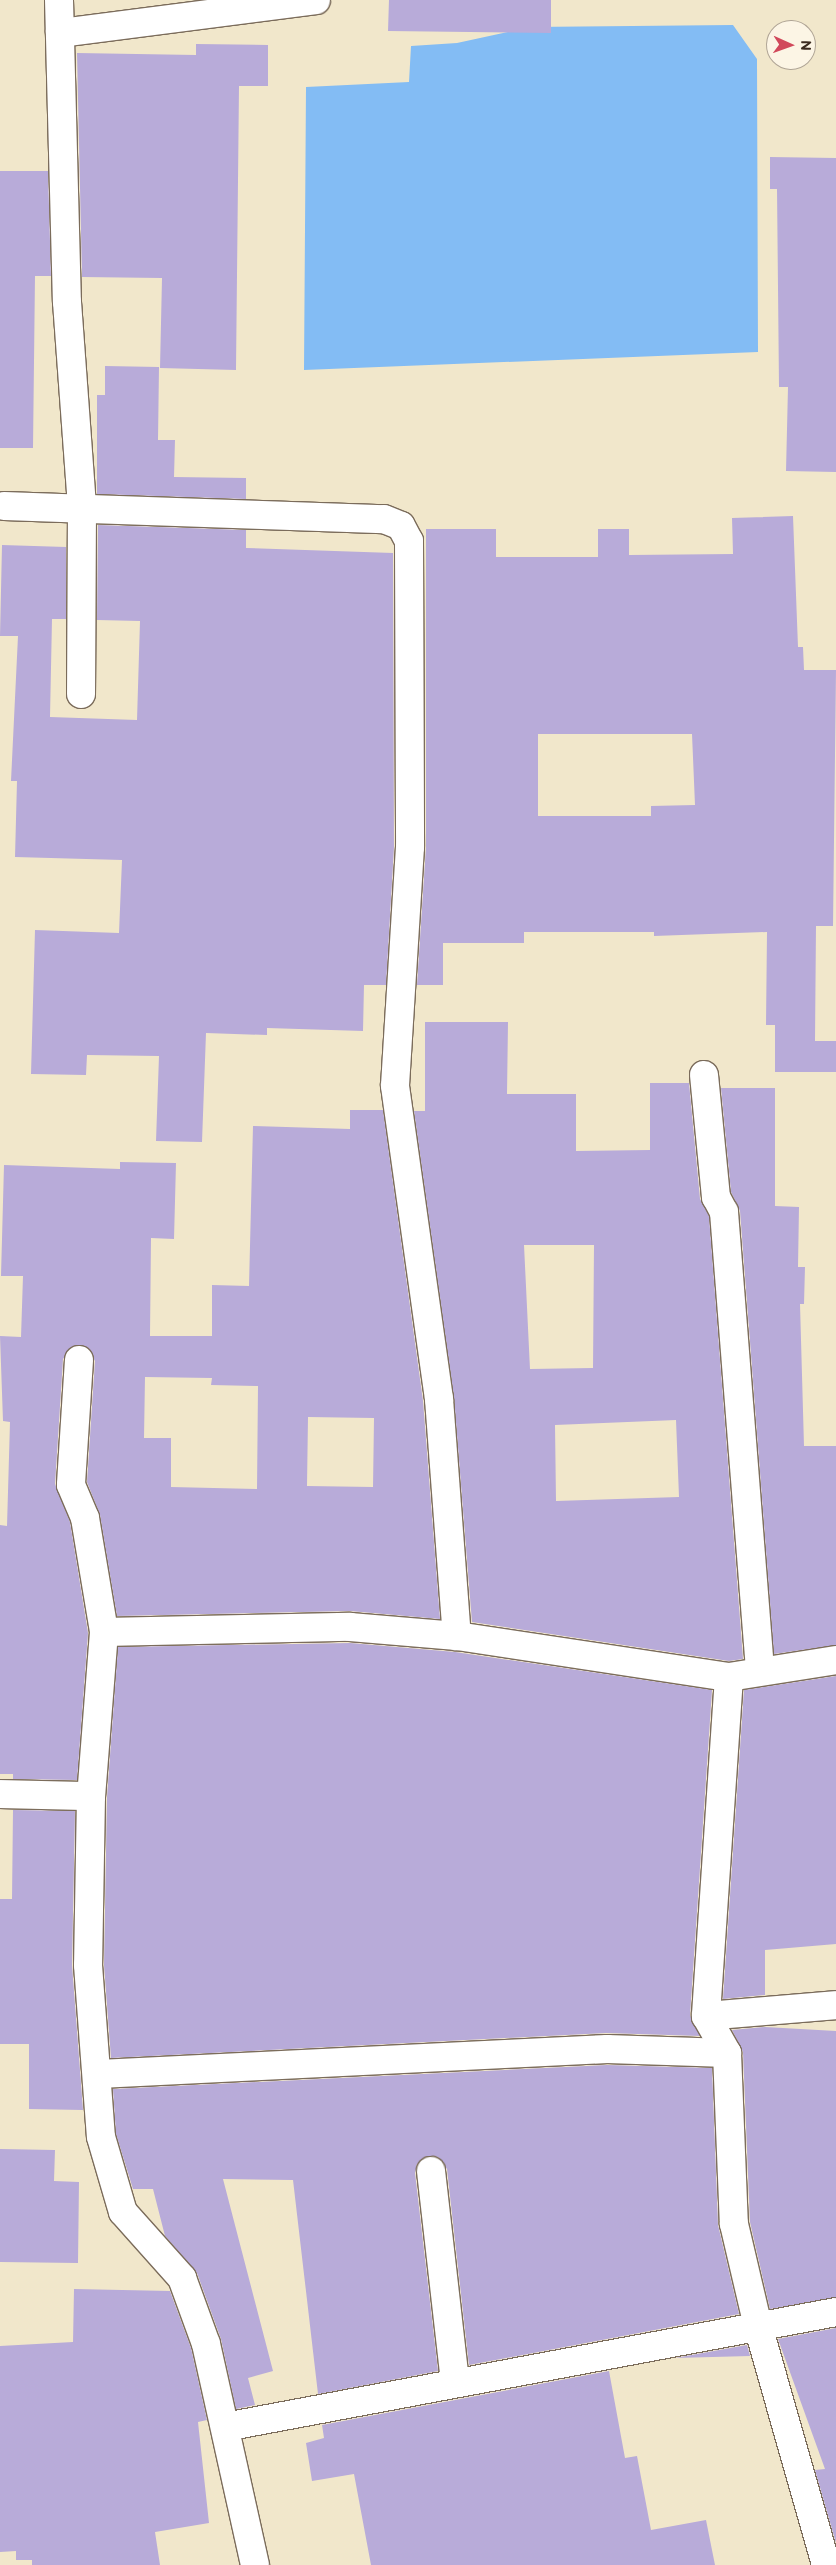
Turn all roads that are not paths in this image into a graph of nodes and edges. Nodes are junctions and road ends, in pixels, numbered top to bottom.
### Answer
1 (59, 0) edge
2 (316, 0) edge
3 (60, 34) junction
4 (4, 506) dead end
5 (82, 508) junction
6 (81, 694) dead end
7 (704, 1075) dead end
8 (79, 1360) dead end
9 (104, 1632) junction
10 (457, 1636) junction
11 (836, 1660) edge
12 (760, 1670) junction
13 (729, 1677) junction
14 (0, 1794) edge
15 (90, 1796) junction
16 (836, 2005) edge
17 (706, 2016) junction
18 (727, 2053) junction
19 (99, 2074) junction
20 (431, 2171) dead end
21 (836, 2312) edge
22 (758, 2326) junction
23 (455, 2383) junction
24 (225, 2427) junction
25 (255, 2565) edge
26 (826, 2565) edge

1 - 3 street
2 - 3 street
3 - 5 street
4 - 5 street
5 - 6 street
5 - 10 street
7 - 12 street
8 - 9 street
9 - 10 street
9 - 15 street
10 - 13 street
11 - 12 street
12 - 13 street
13 - 17 street
14 - 15 street
15 - 19 street
16 - 17 street
17 - 18 street
18 - 19 street
18 - 22 street
19 - 24 street
20 - 23 street
21 - 22 street
22 - 23 street
22 - 26 street
23 - 24 street
24 - 25 street

